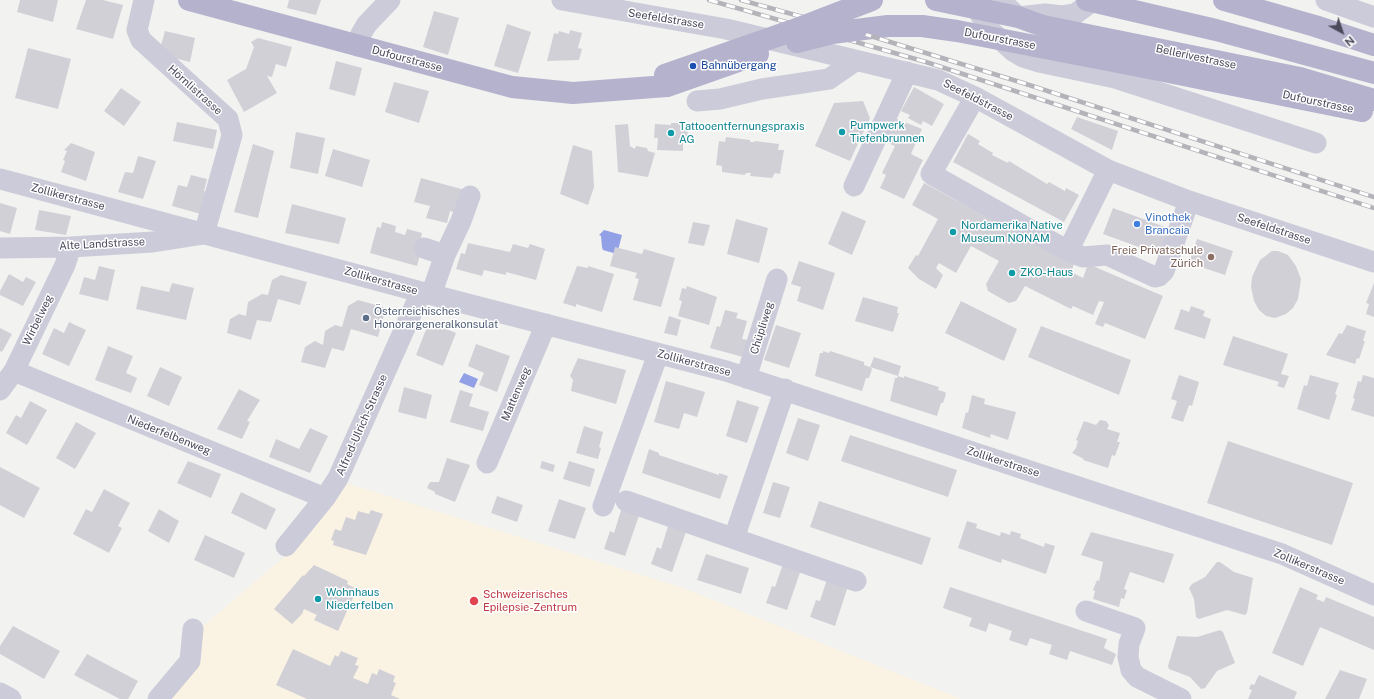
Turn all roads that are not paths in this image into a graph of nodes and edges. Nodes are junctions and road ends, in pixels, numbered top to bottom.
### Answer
1 (144, 0) edge
2 (189, 0) edge
3 (390, 0) edge
4 (562, 0) edge
5 (872, 0) edge
6 (936, 0) edge
7 (1000, 0) edge
8 (1091, 0) edge
9 (1224, 0) edge
10 (1332, 2) edge
11 (646, 8) edge
12 (976, 8) junction
13 (1018, 17) junction
14 (1374, 17) edge
15 (358, 46) junction
16 (1374, 46) edge
17 (855, 61) junction
18 (907, 72) junction
19 (1374, 73) edge
20 (666, 81) junction
21 (975, 97) junction
22 (1374, 100) edge
23 (697, 101) dead end
24 (1374, 114) edge
25 (1316, 144) dead end
26 (1108, 170) junction
27 (0, 179) edge
28 (854, 186) dead end
29 (470, 196) dead end
30 (1189, 202) junction
31 (204, 234) junction
32 (70, 247) junction
33 (0, 248) edge
34 (424, 248) dead end
35 (1068, 251) junction
36 (445, 255) junction
37 (1374, 262) edge
38 (777, 279) dead end
39 (426, 294) junction
40 (546, 324) junction
41 (658, 354) junction
42 (14, 371) junction
43 (746, 378) junction
44 (785, 389) junction
45 (0, 390) edge
46 (487, 463) dead end
47 (325, 498) junction
48 (626, 501) dead end
49 (603, 506) dead end
50 (734, 538) junction
51 (286, 546) dead end
52 (856, 581) dead end
53 (1374, 595) edge
54 (1086, 611) dead end
55 (193, 629) dead end
56 (0, 693) edge
57 (11, 699) edge
58 (158, 699) edge
59 (1181, 699) edge

1 - 31 street, Hörnlistrasse
2 - 15 main road, Dufourstrasse
3 - 15 street
4 - 11 street, Seefeldstrasse
5 - 20 main road, Dufourstrasse, bridge
6 - 12 main road, Bellerivestrasse
7 - 13 street, Bellerivestrasse
8 - 13 street, Bellerivestrasse
8 - 19 main road, Bellerivestrasse
9 - 16 main road
10 - 14 street
11 - 17 street, Seefeldstrasse
12 - 13 main road, Bellerivestrasse
12 - 25 street
13 - 22 main road, Bellerivestrasse
15 - 20 main road, Dufourstrasse
17 - 18 street, Seefeldstrasse
17 - 23 street
18 - 21 street, Seefeldstrasse
18 - 28 street
20 - 24 main road, Dufourstrasse, bridge
21 - 26 street, Seefeldstrasse
21 - 35 street
26 - 30 street, Seefeldstrasse
26 - 35 street
27 - 31 street, Zollikerstrasse
29 - 36 street, Alfred-Ulrich-Strasse
30 - 35 street
30 - 37 street, Seefeldstrasse
31 - 32 street, Alte Landstrasse
31 - 39 street, Zollikerstrasse
32 - 33 street, Alte Landstrasse
32 - 42 street, Wirbelweg
34 - 36 street
36 - 39 street, Alfred-Ulrich-Strasse
38 - 43 street, Chüpliweg
39 - 40 street, Zollikerstrasse
39 - 47 street, Alfred-Ulrich-Strasse
40 - 41 street, Zollikerstrasse
40 - 46 street, Mattenweg
41 - 43 street, Zollikerstrasse
41 - 49 street
42 - 45 street, Wirbelweg
42 - 47 street, Niederfelbenweg
43 - 44 street, Zollikerstrasse
44 - 50 street
44 - 53 street, Zollikerstrasse
47 - 51 street, Alfred-Ulrich-Strasse
48 - 50 street
50 - 52 street
54 - 59 street
55 - 58 street
56 - 57 street

